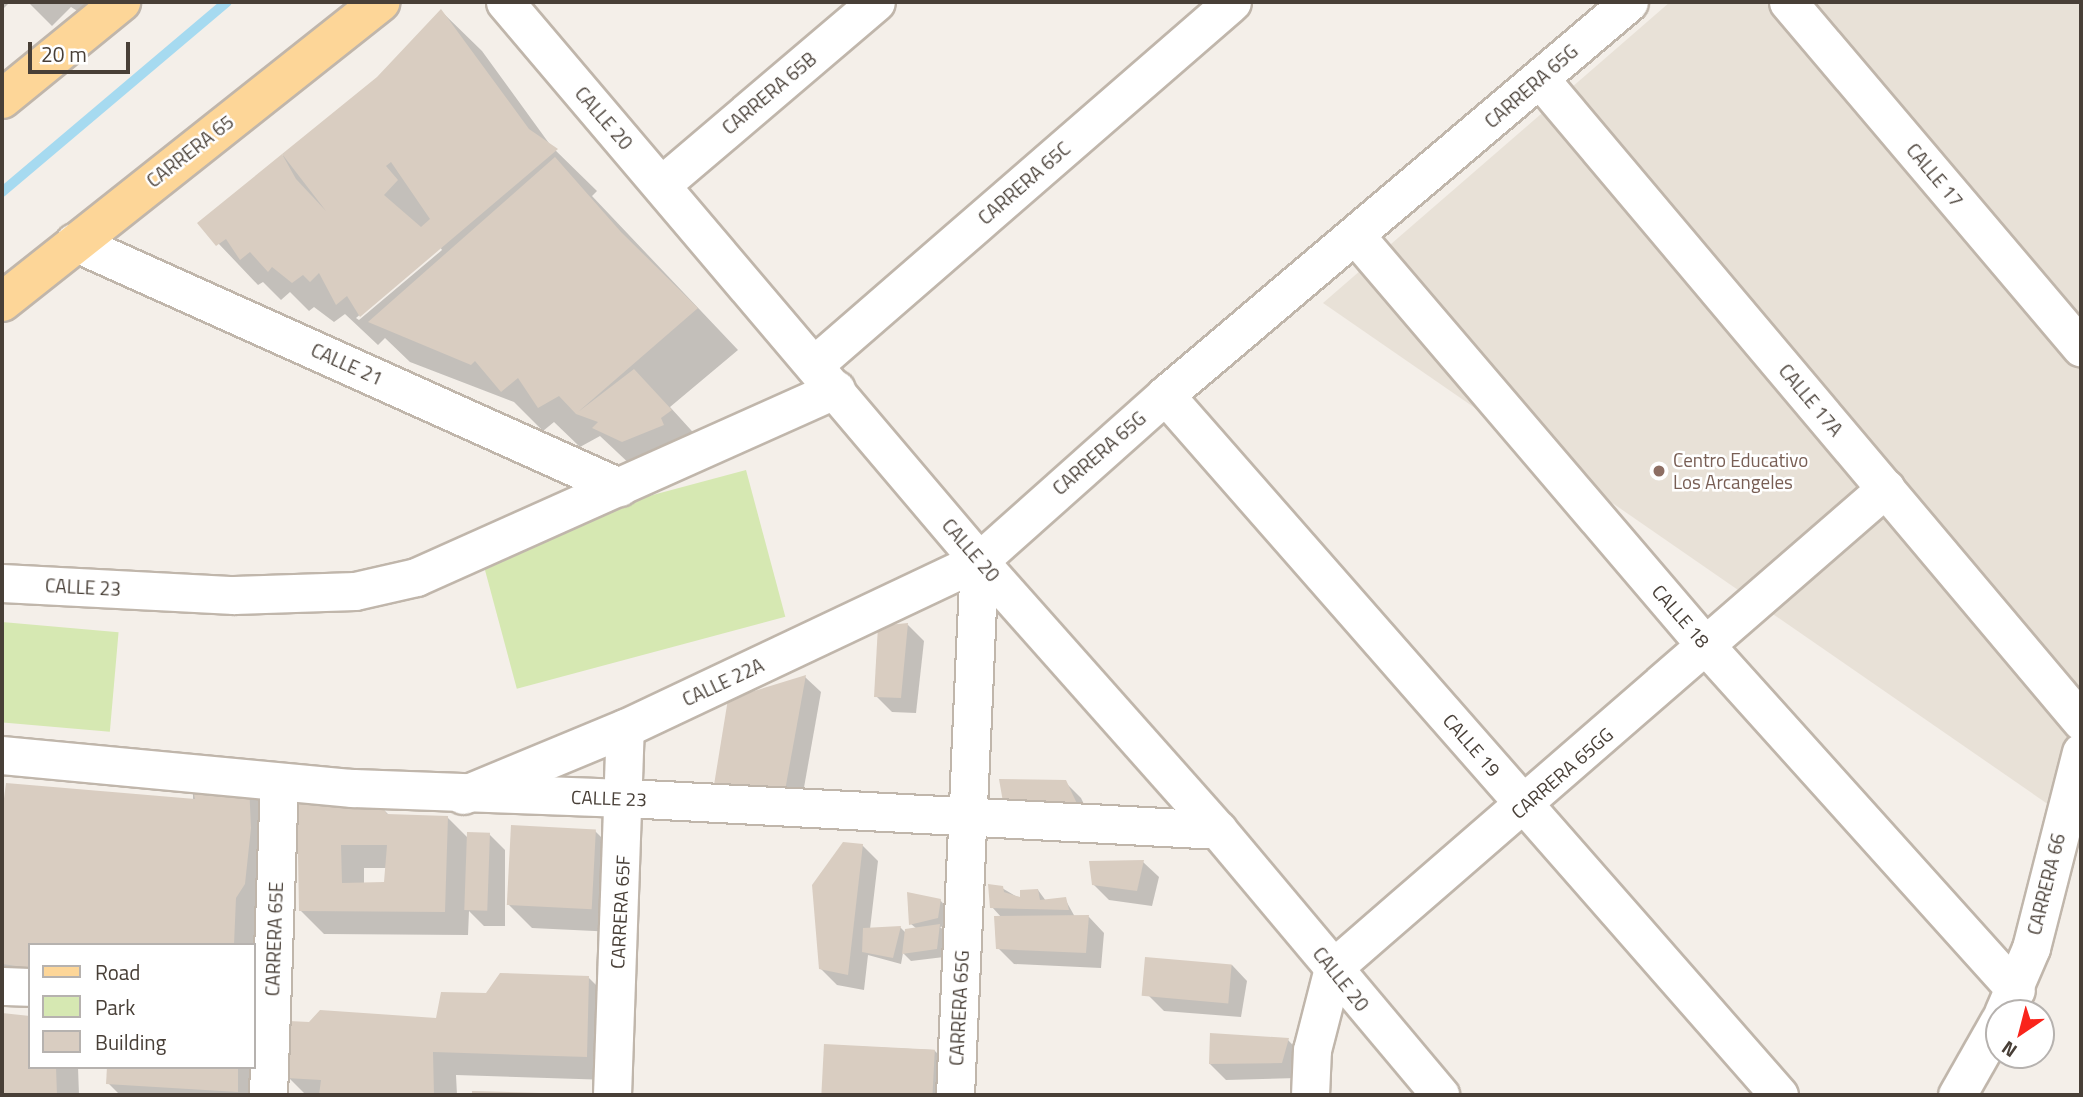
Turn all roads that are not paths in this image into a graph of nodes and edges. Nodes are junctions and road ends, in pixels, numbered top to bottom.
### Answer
1 (121, 2) edge
2 (380, 2) edge
3 (505, 2) edge
4 (876, 2) edge
5 (1232, 2) edge
6 (1629, 2) edge
7 (1788, 2) edge
8 (1540, 79) junction
9 (2, 99) edge
10 (661, 185) junction
11 (1354, 235) junction
12 (74, 242) junction
13 (2, 302) edge
14 (2081, 348) edge
15 (826, 377) junction
16 (1165, 395) junction
17 (619, 487) junction
18 (1886, 488) junction
19 (979, 561) junction
20 (2, 583) edge
21 (1706, 646) junction
22 (2081, 721) edge
23 (625, 728) junction
24 (2081, 752) edge
25 (2, 755) edge
26 (279, 784) junction
27 (463, 795) junction
28 (626, 798) junction
29 (1525, 805) junction
30 (968, 816) junction
31 (1218, 830) junction
32 (1333, 968) junction
33 (2, 986) edge
34 (28, 987) edge
35 (263, 996) edge
36 (2008, 999) edge
37 (2011, 999) edge
38 (1985, 1046) edge
39 (268, 1095) edge
40 (612, 1095) edge
41 (955, 1095) edge
42 (1310, 1095) edge
43 (1440, 1095) edge
44 (1779, 1095) edge
45 (1957, 1095) edge

1 - 9 main road
2 - 12 main road, CARRERA 65
3 - 10 street, CALLE 20
4 - 10 street, CARRERA 65B
5 - 15 street, CARRERA 65C
6 - 8 street, CARRERA 65G
7 - 14 street, CALLE 17
8 - 11 street, CARRERA 65G
8 - 18 street, CALLE 17A
10 - 15 street, CALLE 20
11 - 16 street, CARRERA 65G
11 - 21 street, CALLE 18
12 - 13 main road, CARRERA 65
12 - 17 street, CALLE 21
15 - 17 street, CALLE 23
15 - 19 street, CALLE 20
16 - 19 street, CARRERA 65G
16 - 29 street, CALLE 19
17 - 20 street, CALLE 23
18 - 21 street, CARRERA 65GG
18 - 22 street, CALLE 17A
19 - 23 street, CALLE 22A
19 - 30 street, CARRERA 65G
19 - 31 street, CALLE 20
21 - 29 street, CARRERA 65GG
21 - 36 street, CALLE 18
23 - 27 street, CALLE 22A
23 - 28 street, CARRERA 65F
24 - 37 street, CARRERA 66
25 - 26 street, CALLE 23
26 - 27 street, CALLE 23
26 - 35 street, CARRERA 65E
27 - 28 street, CALLE 23
28 - 30 street, CALLE 23
28 - 40 street, CARRERA 65F
29 - 32 street, CARRERA 65GG
29 - 44 street, CALLE 19
30 - 31 street, CALLE 23
30 - 41 street, CARRERA 65G
31 - 32 street, CALLE 20
32 - 42 street
32 - 43 street, CALLE 20
33 - 34 street
35 - 39 street, CARRERA 65E
38 - 45 street

